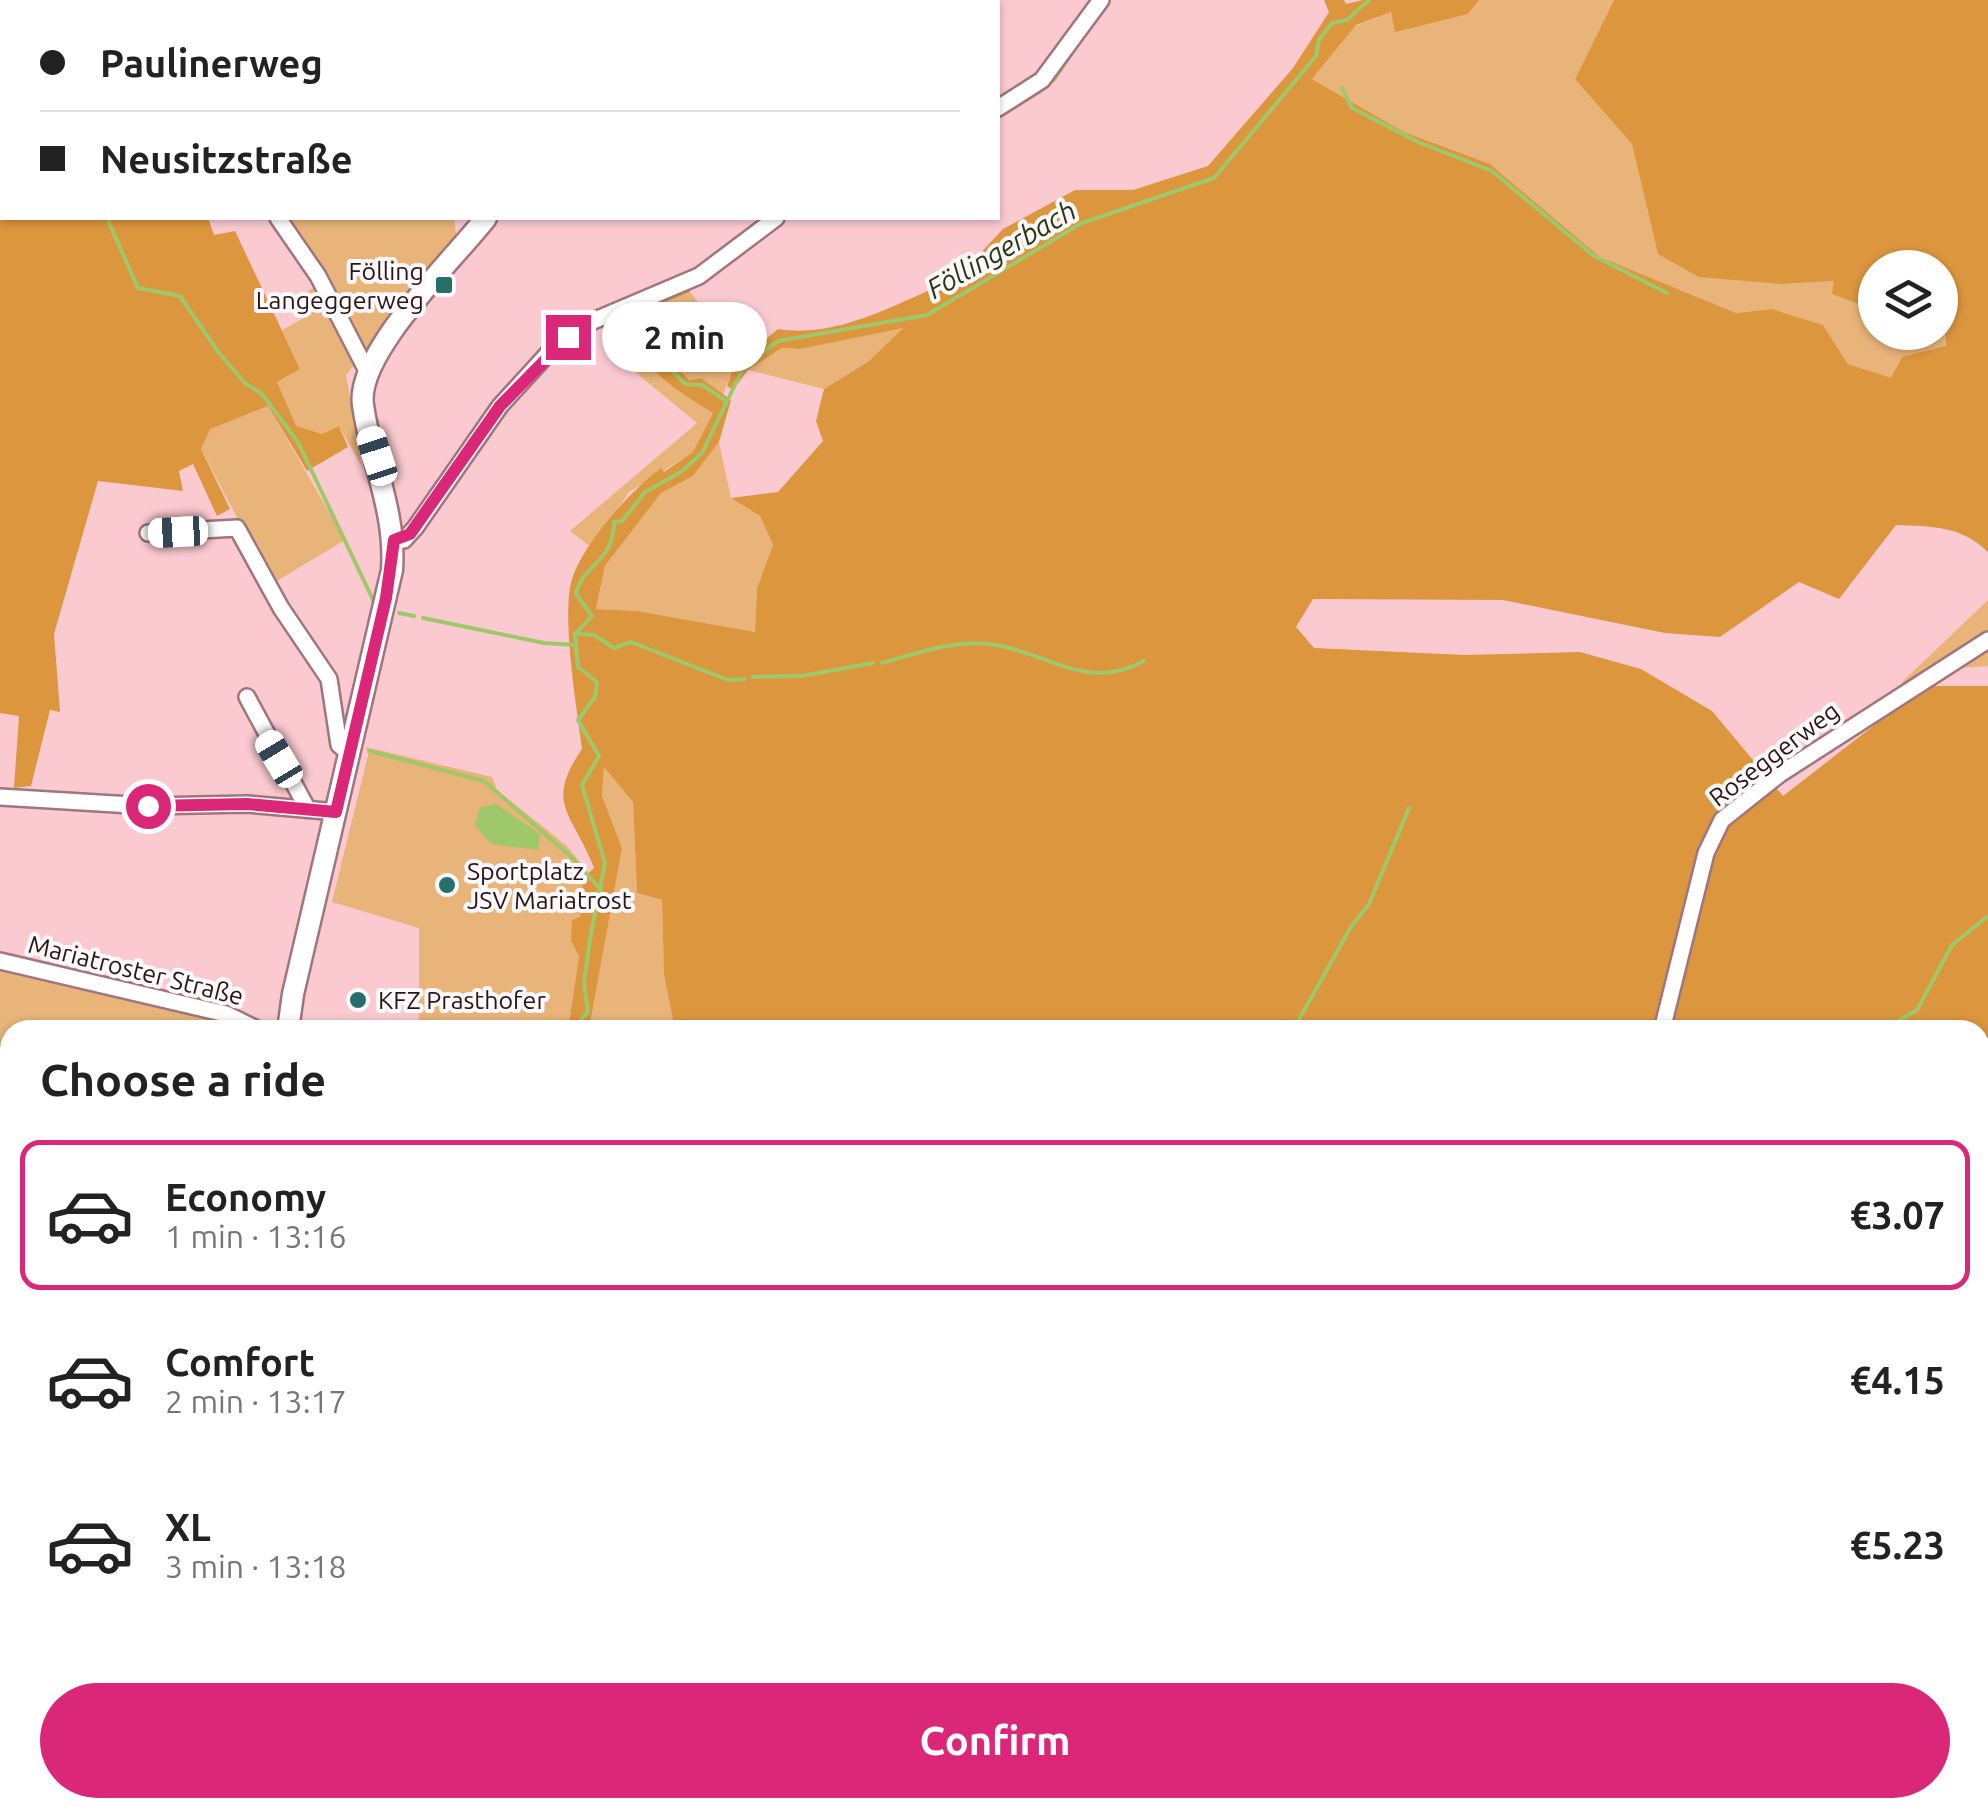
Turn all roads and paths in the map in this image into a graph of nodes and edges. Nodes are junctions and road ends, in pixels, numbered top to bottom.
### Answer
1 (1100, 0) edge
2 (1000, 107) edge
3 (279, 220) edge
4 (484, 220) edge
5 (773, 220) edge
6 (366, 370) junction
7 (148, 534) dead end
8 (394, 540) junction
9 (1988, 640) edge
10 (247, 697) dead end
11 (350, 754) junction
12 (0, 796) edge
13 (307, 808) junction
14 (336, 812) junction
15 (0, 962) edge
16 (238, 1020) edge
17 (289, 1020) edge
18 (1664, 1020) edge

1 - 2 street
3 - 6 street
4 - 6 main road
5 - 8 street
6 - 8 main road
7 - 11 street
8 - 11 main road
9 - 18 street, Roseggerweg
10 - 13 street
11 - 14 main road
12 - 13 street
13 - 14 street
14 - 17 main road
15 - 16 street, Mariatroster Straße

